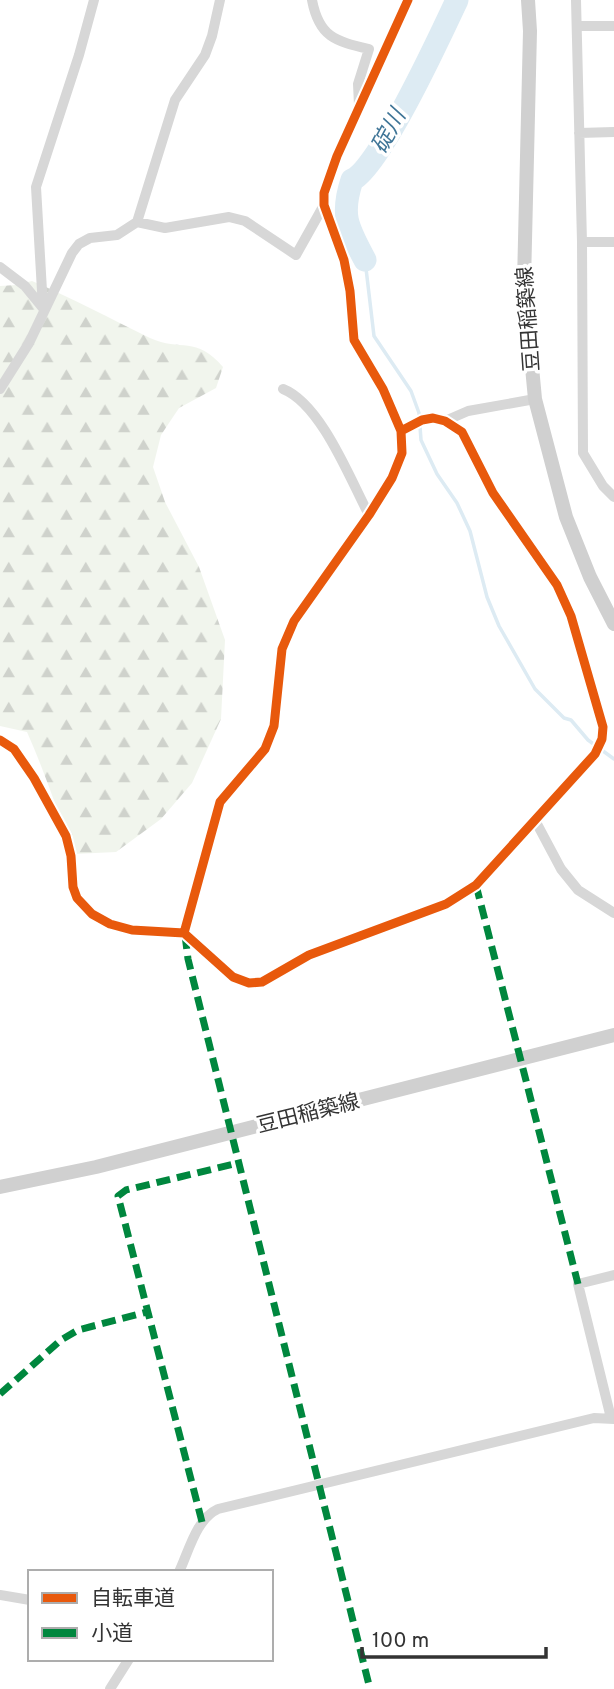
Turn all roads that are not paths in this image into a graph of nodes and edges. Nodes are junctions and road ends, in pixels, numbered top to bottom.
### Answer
1 (94, 0) edge
2 (220, 0) edge
3 (312, 0) edge
4 (408, 0) edge
5 (528, 0) edge
6 (576, 0) edge
7 (577, 26) junction
8 (614, 26) edge
9 (359, 108) junction
10 (614, 132) edge
11 (579, 133) junction
12 (324, 205) junction
13 (137, 222) junction
14 (582, 242) junction
15 (614, 242) edge
16 (0, 267) edge
17 (44, 309) junction
18 (0, 389) edge
19 (283, 389) dead end
20 (535, 399) junction
21 (445, 421) junction
22 (401, 431) junction
23 (614, 497) edge
24 (369, 515) junction
25 (614, 624) edge
26 (0, 740) edge
27 (536, 822) junction
28 (614, 912) edge
29 (184, 933) junction
30 (614, 1035) edge
31 (0, 1186) edge
32 (614, 1275) edge
33 (613, 1418) edge
34 (180, 1570) edge
35 (0, 1595) edge
36 (28, 1600) edge
37 (128, 1661) edge
38 (110, 1689) edge

1 - 17 street
2 - 13 street
3 - 9 street
4 - 9 street
5 - 20 main road, 豆田稲築線
6 - 7 street
7 - 8 street
7 - 11 street
9 - 12 street
10 - 11 street
11 - 14 street
12 - 13 street
12 - 22 street
13 - 17 street
14 - 15 street
14 - 23 street
16 - 17 street
17 - 18 street
19 - 24 street
20 - 21 street
20 - 25 main road, 豆田稲築線
21 - 22 street
21 - 27 street
22 - 24 street
24 - 29 street
26 - 29 street
27 - 28 street
27 - 29 street
30 - 31 main road, 豆田稲築線
32 - 33 street
33 - 34 street
35 - 36 street
37 - 38 street

